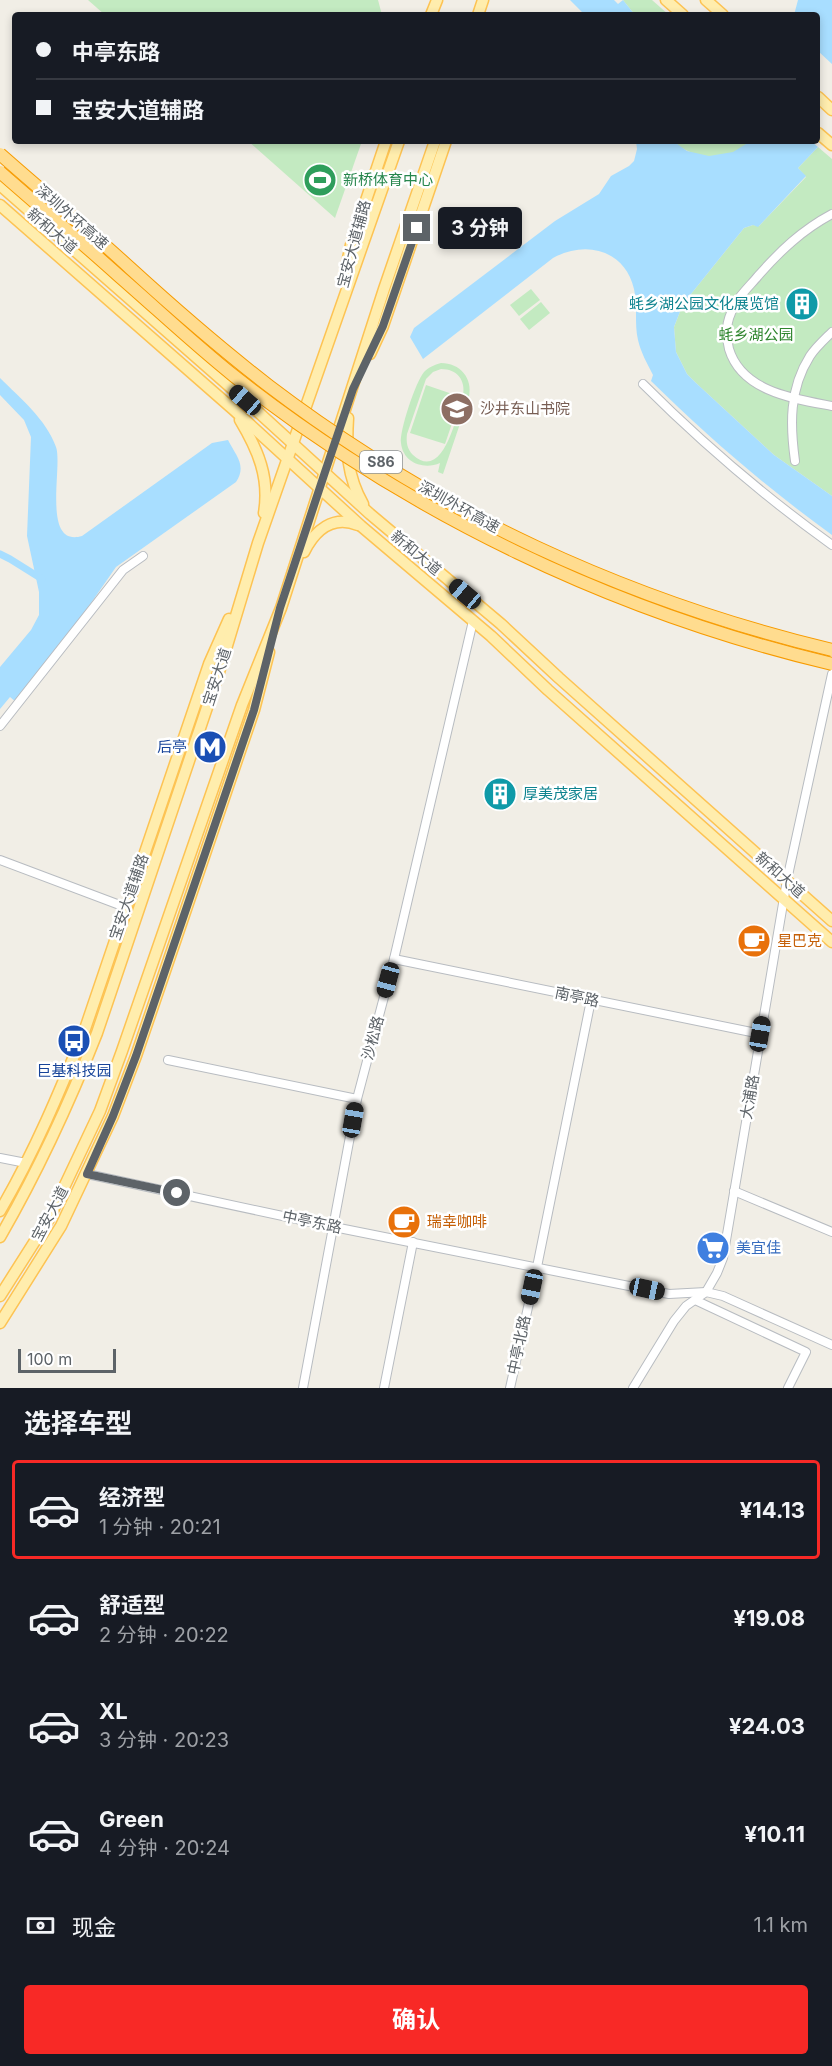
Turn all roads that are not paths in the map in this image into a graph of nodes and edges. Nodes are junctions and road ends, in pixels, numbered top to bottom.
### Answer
1 (666, 0) edge
2 (706, 0) edge
3 (680, 12) edge
4 (720, 12) edge
5 (820, 135) edge
6 (385, 144) edge
7 (398, 144) edge
8 (434, 144) edge
9 (445, 144) edge
10 (832, 145) edge
11 (0, 154) edge
12 (0, 172) edge
13 (0, 185) edge
14 (0, 205) edge
15 (832, 214) edge
16 (337, 315) junction
17 (832, 332) edge
18 (643, 384) dead end
19 (312, 388) junction
20 (353, 389) junction
21 (794, 399) junction
22 (245, 400) junction
23 (349, 402) junction
24 (832, 406) edge
25 (234, 410) junction
26 (293, 444) junction
27 (288, 459) junction
28 (795, 461) dead end
29 (325, 472) junction
30 (319, 488) junction
31 (370, 514) junction
32 (361, 526) junction
33 (258, 543) junction
34 (832, 545) edge
35 (143, 556) dead end
36 (292, 573) junction
37 (247, 577) junction
38 (280, 608) junction
39 (473, 621) junction
40 (832, 650) edge
41 (832, 664) edge
42 (832, 674) edge
43 (1, 724) edge
44 (0, 860) edge
45 (787, 880) junction
46 (783, 898) junction
47 (125, 907) junction
48 (832, 921) edge
49 (832, 942) edge
50 (394, 959) junction
51 (591, 1000) junction
52 (151, 1013) junction
53 (97, 1033) junction
54 (760, 1034) junction
55 (168, 1060) dead end
56 (112, 1080) junction
57 (357, 1099) junction
58 (56, 1100) junction
59 (0, 1158) edge
60 (26, 1163) junction
61 (87, 1174) junction
62 (734, 1191) junction
63 (0, 1211) edge
64 (334, 1227) junction
65 (832, 1232) edge
66 (0, 1237) edge
67 (413, 1242) junction
68 (48, 1248) junction
69 (537, 1267) junction
70 (706, 1292) junction
71 (0, 1298) edge
72 (694, 1300) junction
73 (0, 1323) edge
74 (832, 1345) edge
75 (303, 1388) edge
76 (384, 1388) edge
77 (510, 1388) edge
78 (633, 1388) edge
79 (788, 1388) edge

1 - 3 main road
2 - 4 main road
5 - 10 main road
6 - 16 main road, 宝安大道辅路
7 - 16 main road, 宝安大道
8 - 20 main road, 宝安大道
9 - 20 main road
11 - 40 highway, 深圳外环高速 / S86, bridge
12 - 41 highway, 深圳外环高速 / S86, bridge
13 - 22 main road, 新和大道
14 - 25 main road, 新和大道
15 - 21 street
16 - 19 main road, 宝安大道
17 - 21 street
18 - 34 street
19 - 22 main road
19 - 26 main road, 宝安大道
20 - 23 main road, 宝安大道
21 - 24 street
21 - 28 street
22 - 26 main road, 新和大道
23 - 29 main road, 宝安大道
23 - 31 main road
25 - 27 main road, 新和大道
25 - 33 main road
26 - 27 main road, 宝安大道
26 - 29 main road, 新和大道
27 - 30 main road, 新和大道
27 - 33 main road, 宝安大道
29 - 30 main road, 宝安大道
29 - 31 main road, 新和大道
30 - 32 main road, 新和大道
30 - 36 main road, 宝安大道
31 - 45 main road, 新和大道
32 - 36 main road
32 - 39 main road, 新和大道
33 - 37 main road, 宝安大道
35 - 43 street
36 - 38 main road, 宝安大道
37 - 47 main road, 宝安大道辅路
37 - 53 main road, 宝安大道
38 - 52 main road
38 - 56 main road, 宝安大道
39 - 46 main road, 新和大道
39 - 50 street, 沙松路
42 - 45 street, 大浦路
44 - 47 street
45 - 46 street, 大浦路
45 - 48 main road, 新和大道
46 - 49 main road, 新和大道
46 - 54 street, 大浦路
47 - 58 main road, 宝安大道辅路
50 - 51 street, 南亭路
50 - 57 street, 沙松路
51 - 54 street, 南亭路
51 - 69 street, 中亭北路
52 - 56 main road
52 - 61 main road
53 - 58 main road
53 - 66 main road, 宝安大道
54 - 62 street, 大浦路
55 - 57 street
56 - 71 main road, 宝安大道
57 - 64 street, 沙松路
58 - 60 main road, 宝安大道辅路
59 - 60 street
60 - 63 main road, 宝安大道辅路
61 - 64 street, 中亭东路
61 - 68 main road
62 - 65 street
62 - 70 street, 大浦路
64 - 67 street, 中亭东路
64 - 75 street, 沙松路
67 - 69 street, 中亭东路
67 - 76 street
68 - 71 main road
68 - 73 main road
69 - 70 street, 中亭东路
69 - 77 street, 中亭北路
70 - 72 street, 大浦路
70 - 74 street, 中亭东路
72 - 78 street, 大浦路
72 - 79 street

